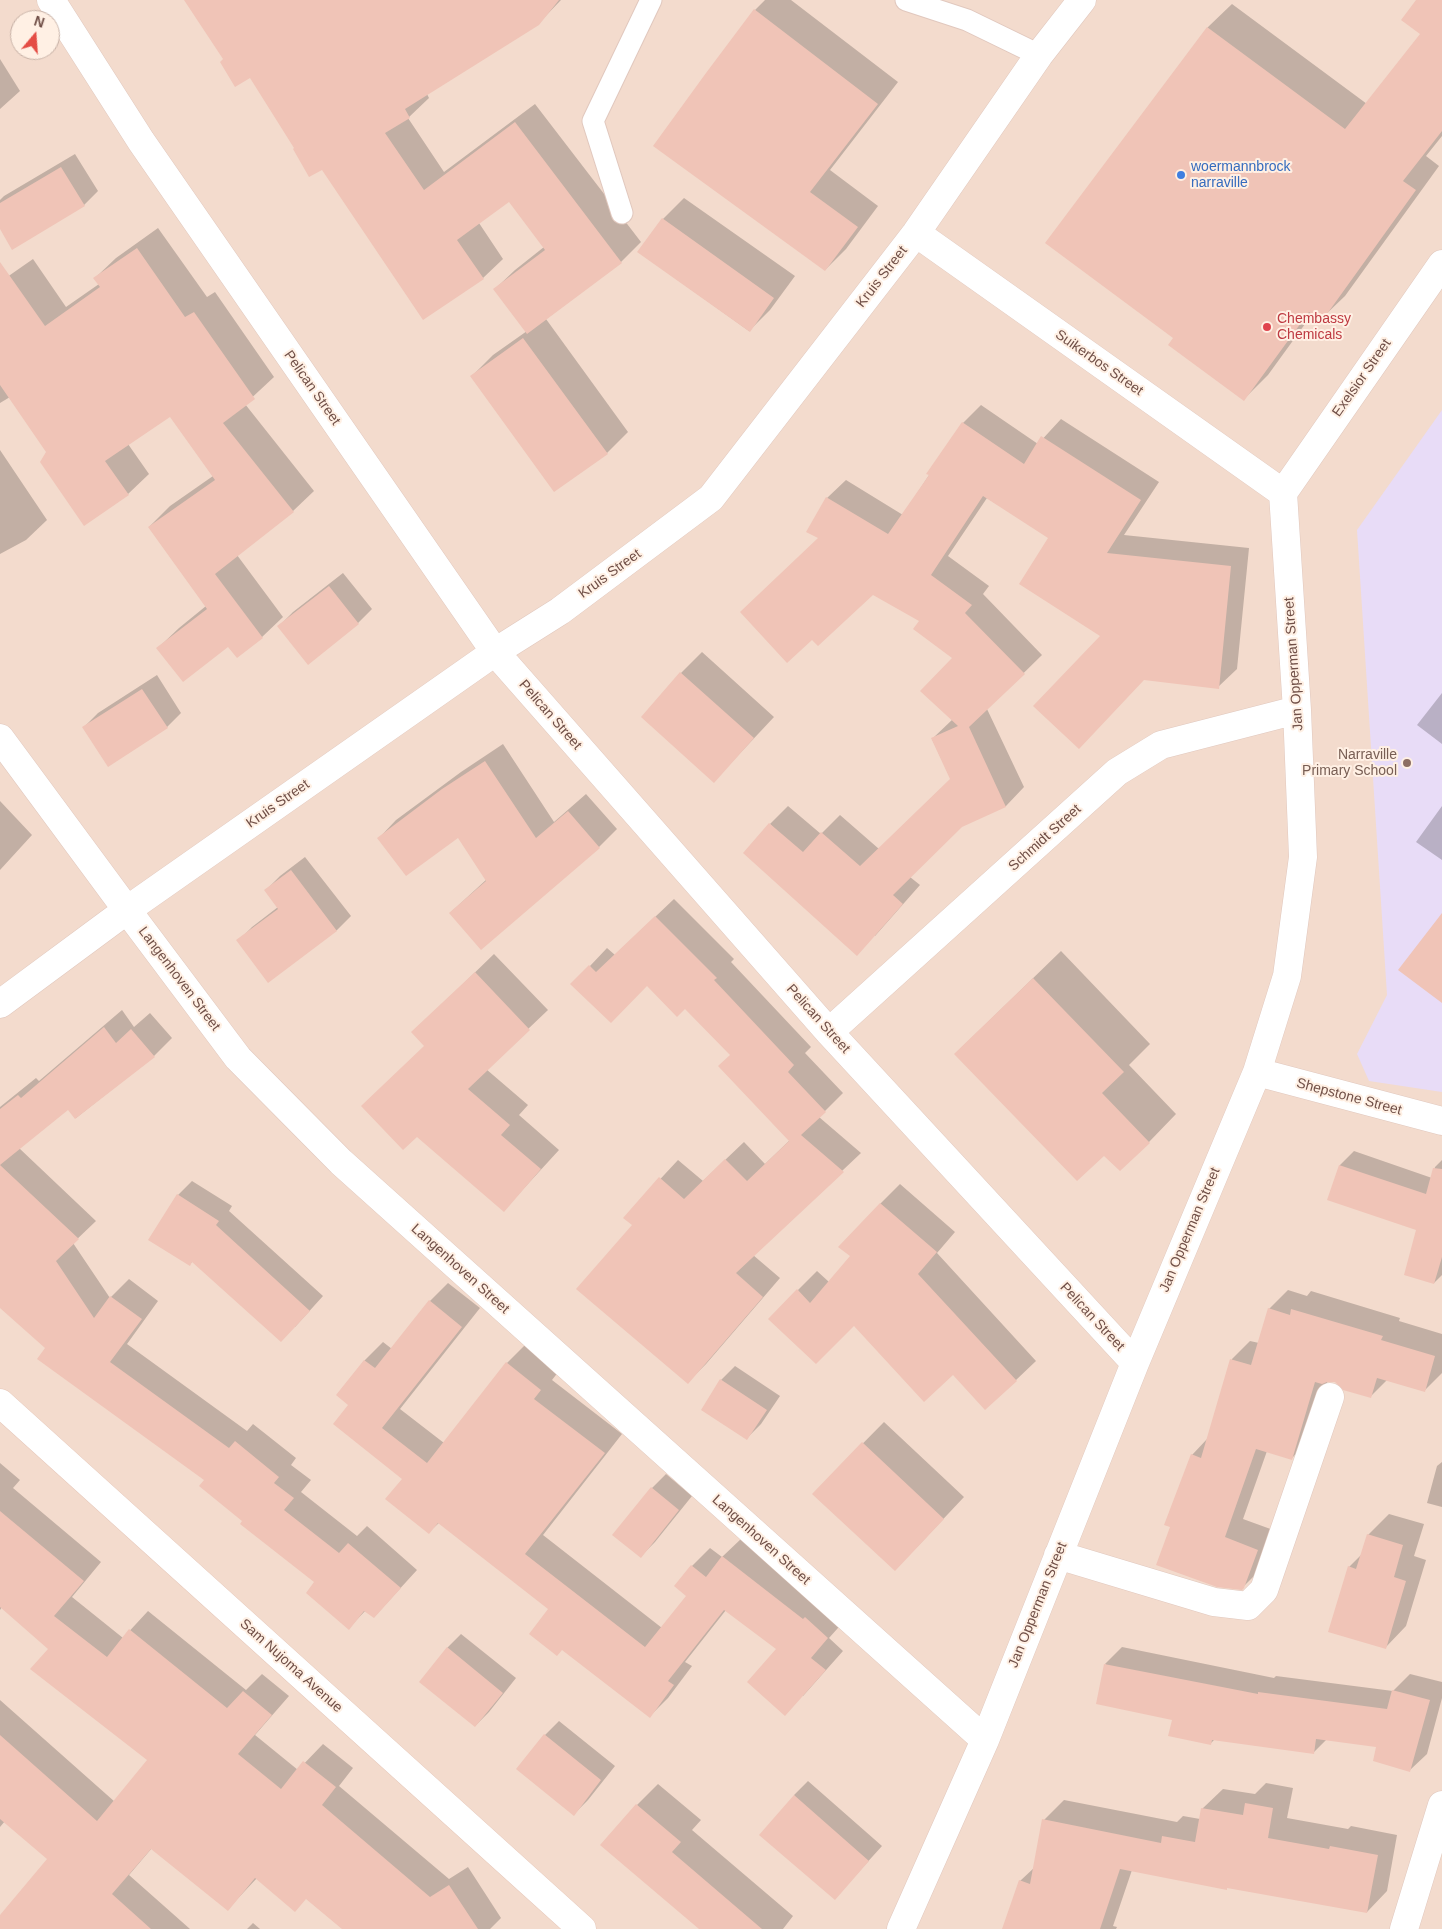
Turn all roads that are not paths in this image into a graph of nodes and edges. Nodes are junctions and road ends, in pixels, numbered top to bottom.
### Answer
1 (51, 0) edge
2 (651, 0) edge
3 (906, 0) edge
4 (1082, 0) edge
5 (1039, 55) junction
6 (622, 213) dead end
7 (916, 233) junction
8 (1442, 264) edge
9 (1283, 493) junction
10 (495, 652) junction
11 (1297, 710) junction
12 (0, 738) edge
13 (127, 910) junction
14 (0, 1004) edge
15 (829, 1032) junction
16 (1257, 1072) junction
17 (1442, 1121) edge
18 (1135, 1363) junction
19 (1330, 1397) dead end
20 (0, 1403) edge
21 (1058, 1555) junction
22 (985, 1740) junction
23 (1442, 1805) edge
24 (582, 1929) edge
25 (901, 1929) edge
26 (1404, 1929) edge

1 - 10 street, Pelican Street
2 - 6 lane
3 - 5 lane
4 - 5 street, Kruis Street
5 - 7 street, Kruis Street
7 - 9 street, Suikerbos Street
7 - 10 street, Kruis Street
8 - 9 street, Exelsior Street
9 - 11 street, Jan Opperman Street
10 - 13 street, Kruis Street
10 - 15 street, Pelican Street
11 - 15 street, Schmidt Street
11 - 16 street, Jan Opperman Street
12 - 13 street, Langenhoven Street
13 - 14 street, Kruis Street
13 - 22 street, Langenhoven Street
15 - 18 street, Pelican Street
16 - 17 street, Shepstone Street
16 - 18 street, Jan Opperman Street
18 - 21 street, Jan Opperman Street
19 - 21 street
20 - 24 street, Sam Nujoma Avenue
21 - 22 street, Jan Opperman Street
22 - 25 street, Jan Opperman Street
23 - 26 street

